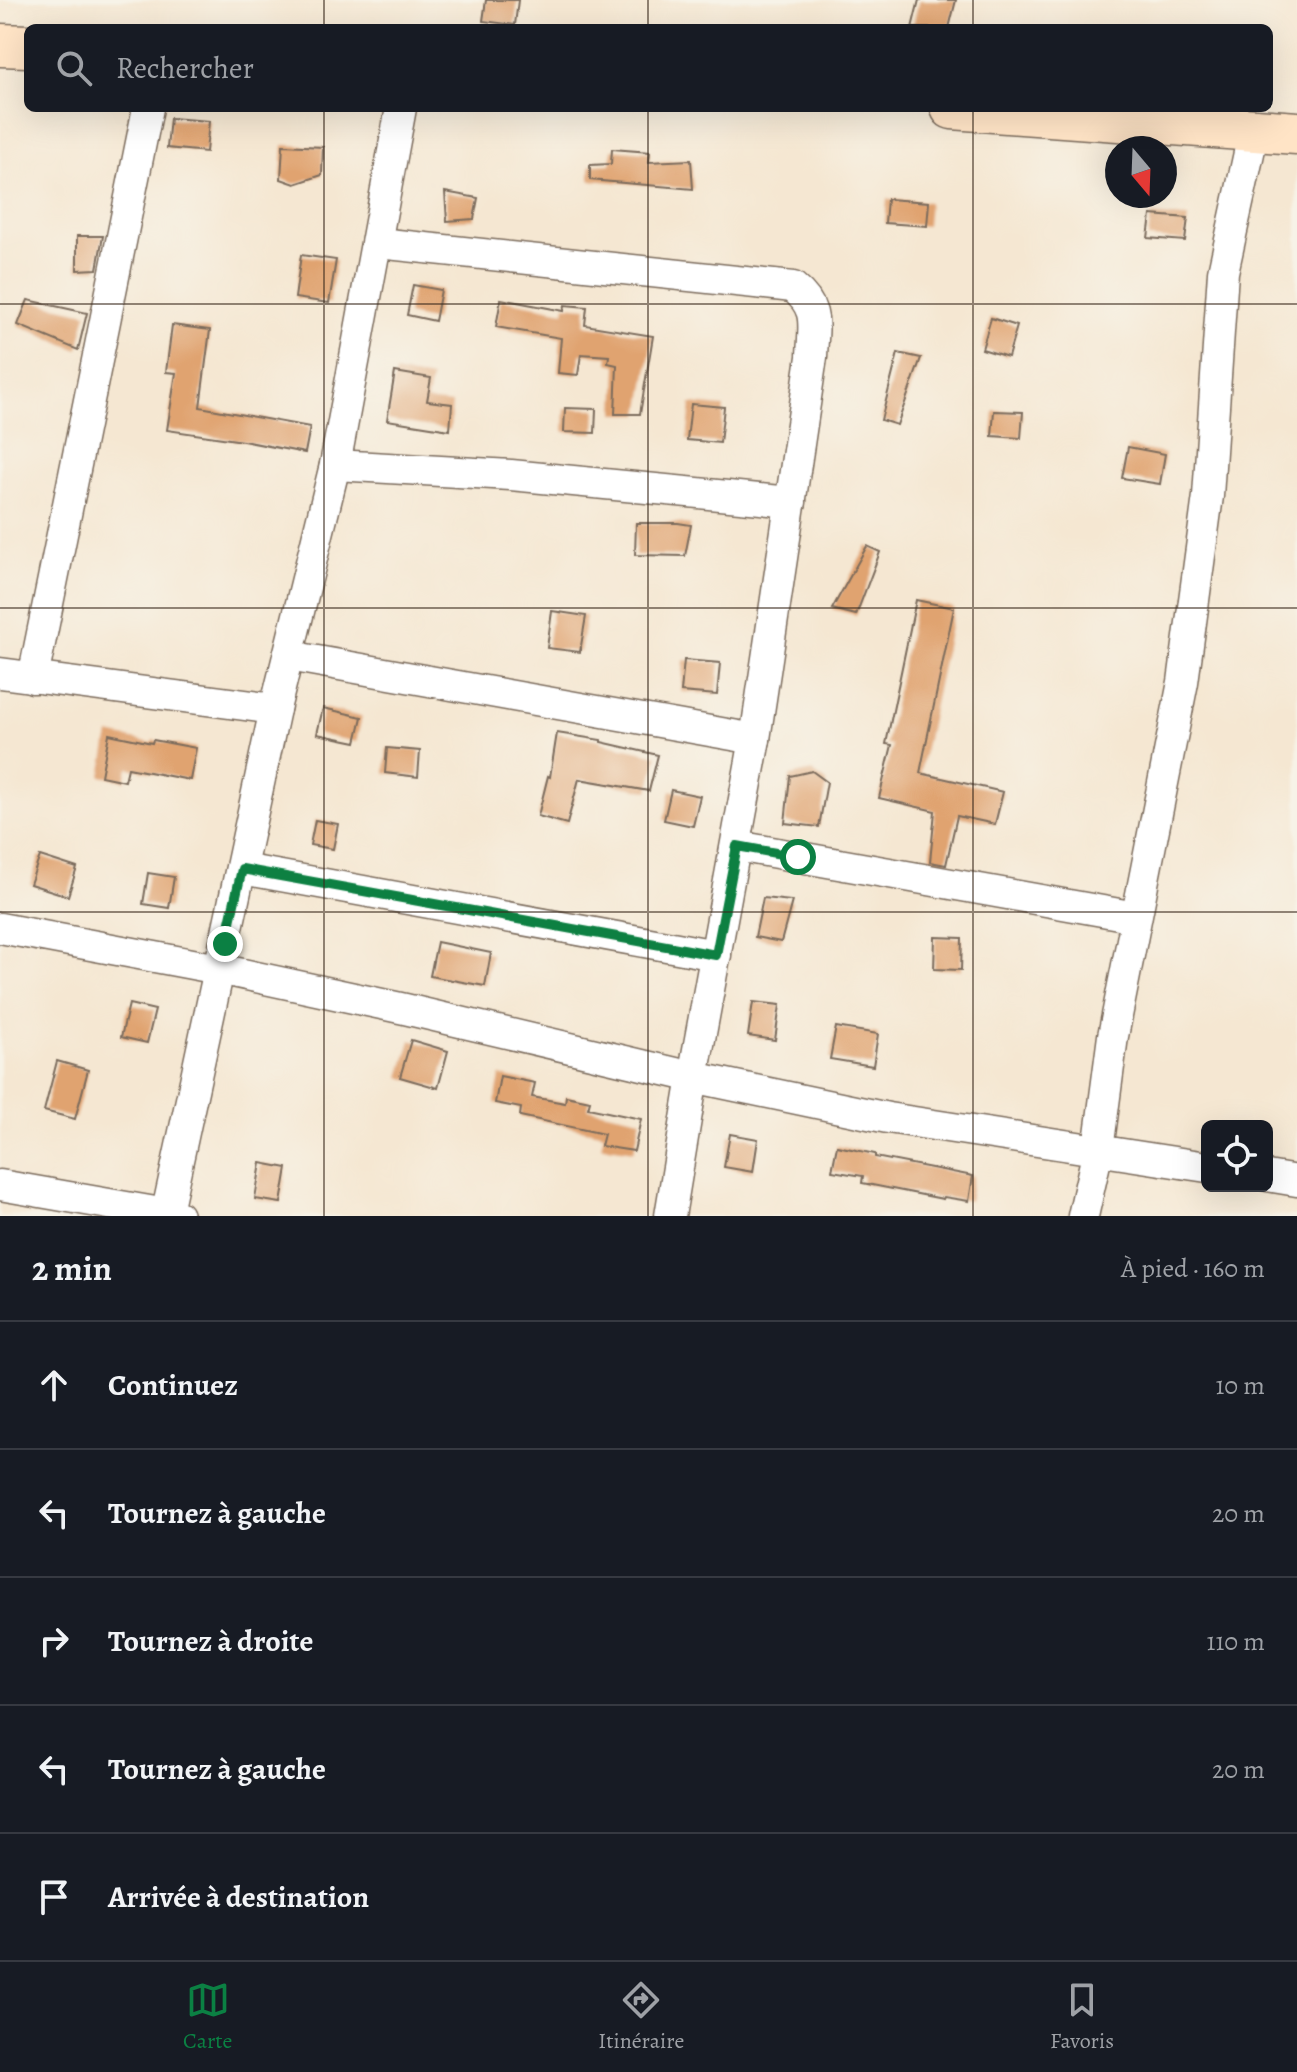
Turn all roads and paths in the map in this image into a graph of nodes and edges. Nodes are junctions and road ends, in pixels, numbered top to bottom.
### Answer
1 (0, 45) edge
2 (24, 46) edge
3 (147, 112) edge
4 (400, 112) edge
5 (1007, 112) edge
6 (1254, 130) junction
7 (1297, 133) edge
8 (378, 243) junction
9 (335, 465) junction
10 (791, 502) junction
11 (289, 656) junction
12 (0, 673) edge
13 (33, 678) junction
14 (275, 709) junction
15 (755, 739) junction
16 (737, 846) junction
17 (242, 869) junction
18 (1136, 917) junction
19 (0, 928) edge
20 (716, 955) junction
21 (219, 969) junction
22 (693, 1077) junction
23 (1098, 1150) junction
24 (1201, 1166) edge
25 (1273, 1177) edge
26 (1297, 1181) edge
27 (0, 1185) edge
28 (170, 1215) edge
29 (670, 1216) edge
30 (1083, 1216) edge

1 - 2 main road
3 - 13 street
4 - 8 street
5 - 6 main road
6 - 7 main road
6 - 18 street
8 - 9 street
8 - 10 street
9 - 10 street
9 - 11 street
10 - 15 street
11 - 14 street
11 - 15 street
12 - 13 street
13 - 14 street
14 - 17 street
15 - 16 street
16 - 18 street
16 - 20 street
17 - 20 street
17 - 21 street
18 - 23 street
19 - 21 street
20 - 22 street
21 - 22 street
21 - 28 street
22 - 23 street
22 - 29 street
23 - 24 street
23 - 30 street
25 - 26 street
27 - 28 street

